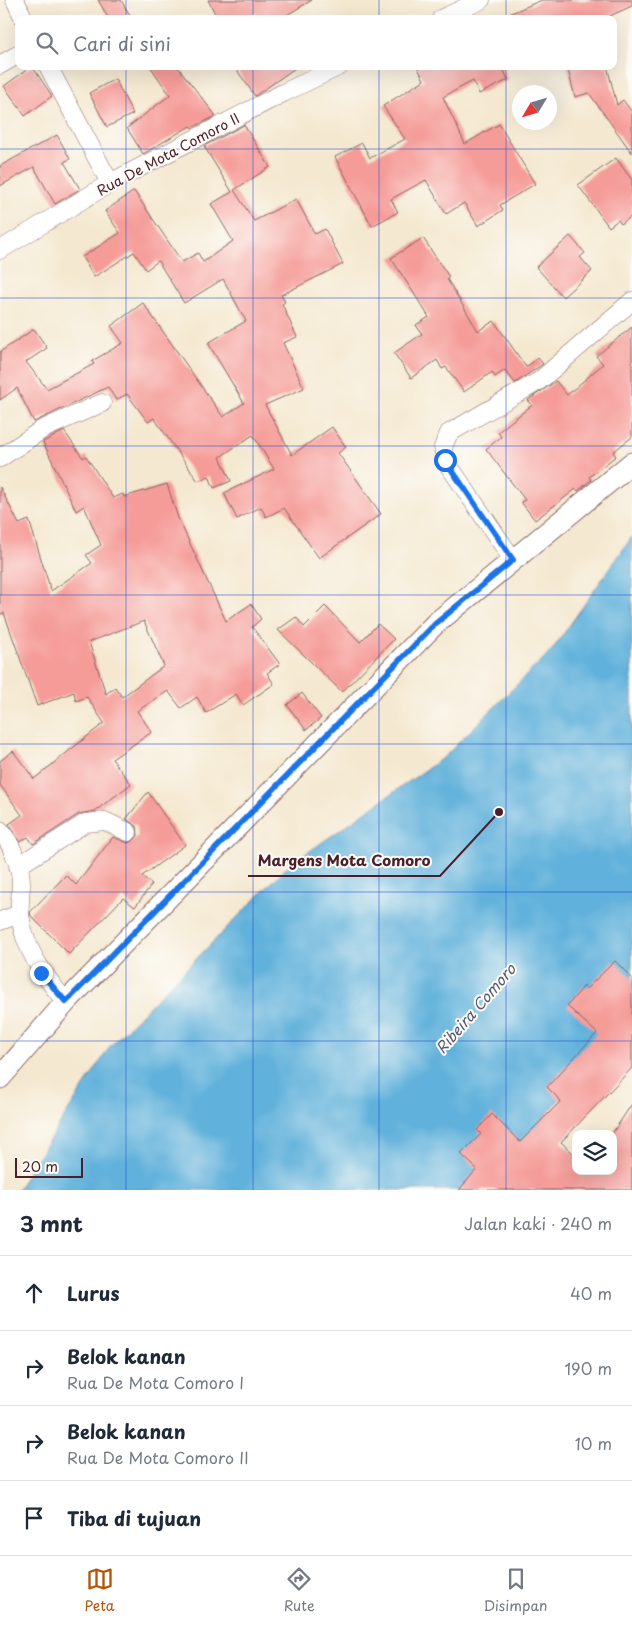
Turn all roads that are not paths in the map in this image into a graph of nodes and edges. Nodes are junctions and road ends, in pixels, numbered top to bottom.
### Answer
1 (15, 0) edge
2 (481, 0) edge
3 (22, 15) edge
4 (449, 15) edge
5 (15, 56) edge
6 (0, 65) edge
7 (50, 70) edge
8 (332, 70) edge
9 (110, 183) junction
10 (0, 250) edge
11 (632, 301) edge
12 (102, 403) dead end
13 (0, 458) edge
14 (632, 463) edge
15 (513, 560) junction
16 (0, 830) edge
17 (128, 832) dead end
18 (18, 866) junction
19 (20, 914) junction
20 (0, 921) edge
21 (66, 1002) junction
22 (0, 1078) edge

1 - 3 street
2 - 4 street
5 - 6 street
7 - 9 street
8 - 9 street, Rua De Mota Comoro II
9 - 10 street, Rua De Mota Comoro II
11 - 15 street
12 - 13 street
14 - 15 street
15 - 21 street
16 - 18 street
17 - 18 street
18 - 19 street
19 - 20 street
19 - 21 street
21 - 22 street

